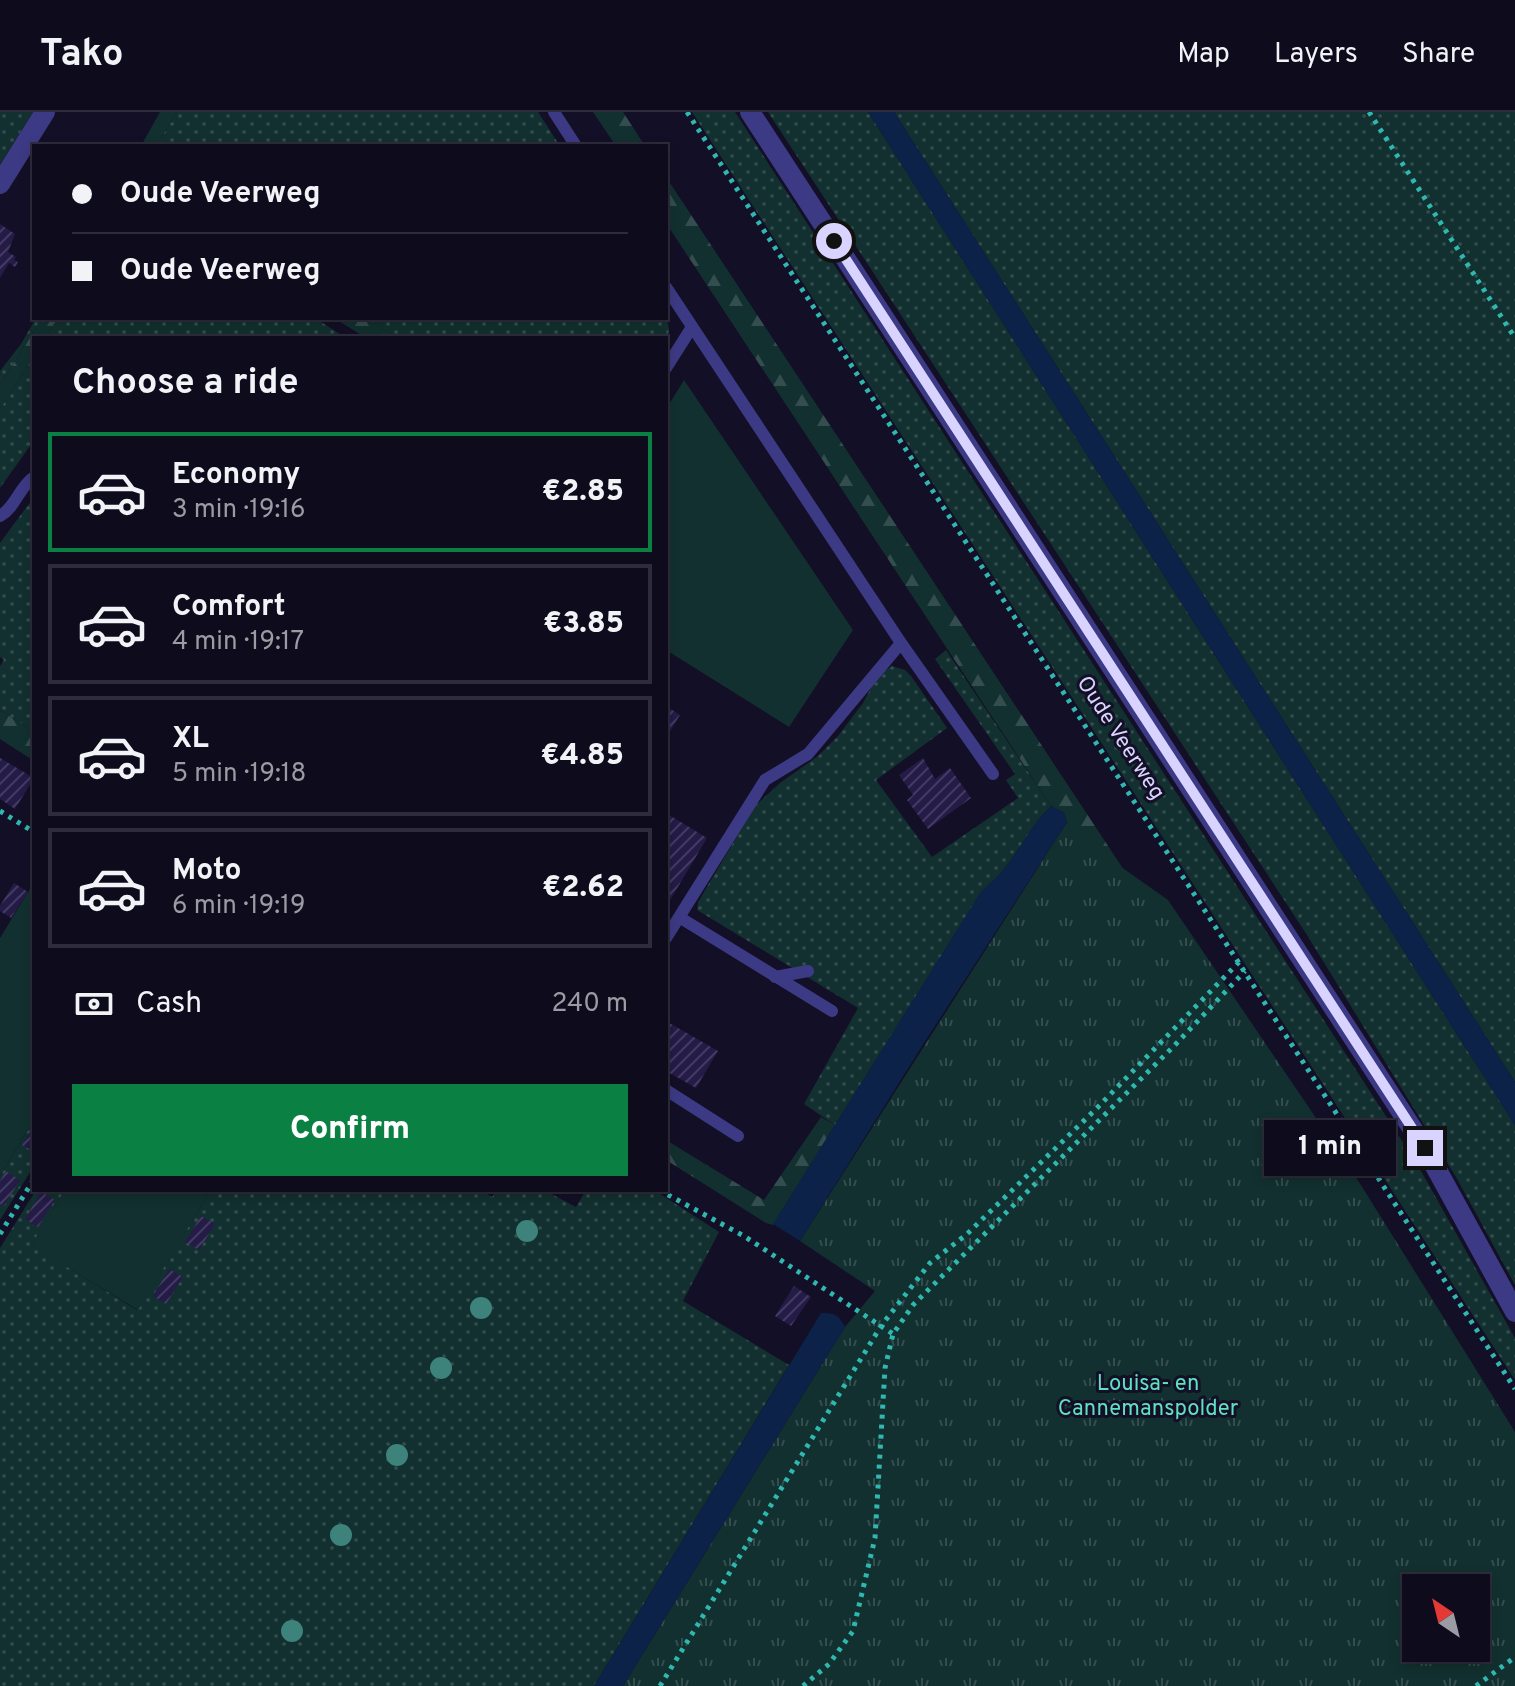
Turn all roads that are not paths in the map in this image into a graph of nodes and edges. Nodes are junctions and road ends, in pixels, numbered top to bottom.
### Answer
1 (45, 112) edge
2 (554, 112) edge
3 (750, 112) edge
4 (575, 144) edge
5 (0, 184) edge
6 (668, 290) edge
7 (692, 327) junction
8 (668, 365) edge
9 (32, 479) edge
10 (0, 516) edge
11 (901, 643) junction
12 (993, 774) dead end
13 (679, 917) junction
14 (668, 935) edge
15 (808, 971) dead end
16 (775, 977) junction
17 (832, 1011) dead end
18 (668, 1091) edge
19 (738, 1136) dead end
20 (1515, 1312) edge

1 - 5 street
2 - 4 lane
3 - 20 street, Oude Veerweg
6 - 7 lane
7 - 8 lane
7 - 11 lane
9 - 10 lane
11 - 12 lane
11 - 13 lane
13 - 14 lane
13 - 16 lane
15 - 16 lane
16 - 17 lane
18 - 19 lane

